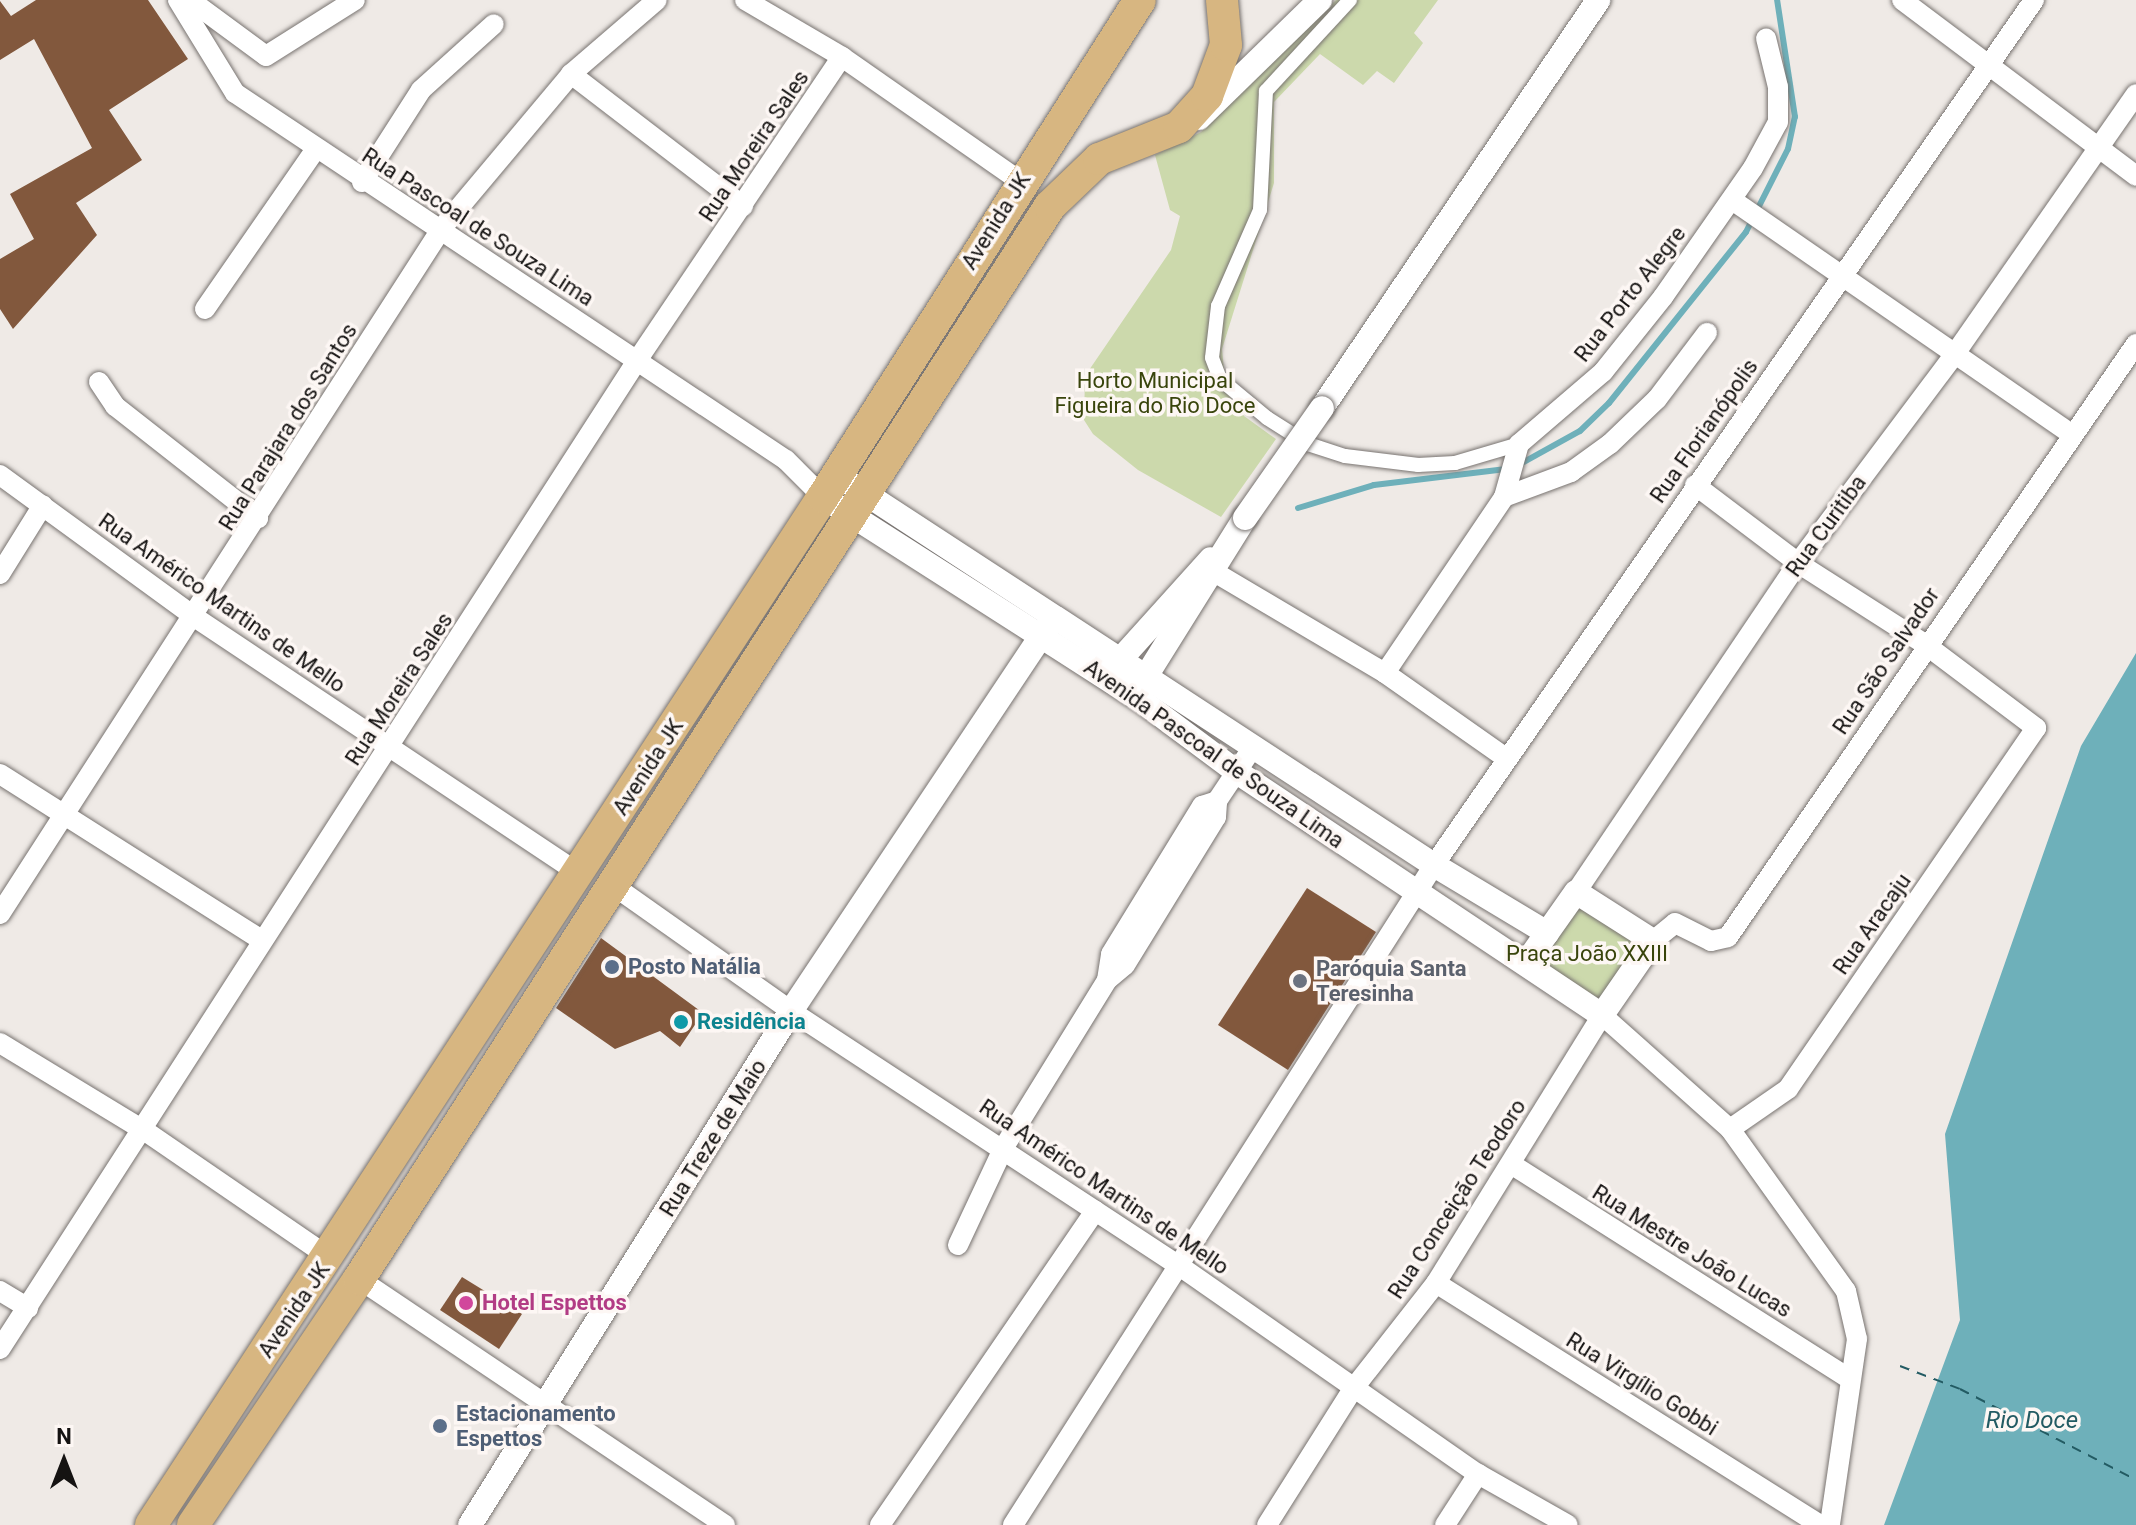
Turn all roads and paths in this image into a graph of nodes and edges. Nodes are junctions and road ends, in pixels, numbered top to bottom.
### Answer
1 (178, 0) edge
2 (190, 0) edge
3 (355, 0) edge
4 (657, 0) edge
5 (745, 0) edge
6 (1222, 0) edge
7 (1320, 0) edge
8 (1350, 0) edge
9 (1598, 0) edge
10 (1902, 0) edge
11 (2034, 0) edge
12 (1136, 2) edge
13 (494, 24) dead end
14 (1766, 38) dead end
15 (842, 57) junction
16 (1989, 65) junction
17 (571, 74) junction
18 (2136, 94) edge
19 (1179, 127) junction
20 (315, 150) junction
21 (2099, 151) junction
22 (2136, 176) edge
23 (1020, 181) junction
24 (362, 182) junction
25 (1732, 200) junction
26 (743, 206) junction
27 (442, 228) junction
28 (1842, 274) junction
29 (205, 309) dead end
30 (1707, 333) dead end
31 (2136, 344) edge
32 (1954, 355) junction
33 (638, 359) junction
34 (99, 382) dead end
35 (2073, 435) junction
36 (1519, 444) junction
37 (0, 475) edge
38 (1695, 485) junction
39 (843, 494) junction
40 (1504, 497) junction
41 (43, 505) junction
42 (258, 518) junction
43 (1798, 563) junction
44 (1209, 570) junction
45 (0, 574) edge
46 (196, 618) junction
47 (1047, 627) junction
48 (1926, 645) junction
49 (1119, 661) junction
50 (1385, 673) junction
51 (1142, 689) junction
52 (1253, 747) junction
53 (390, 748) junction
54 (1506, 758) junction
55 (1237, 772) junction
56 (0, 774) edge
57 (62, 815) junction
58 (1434, 865) junction
59 (579, 873) junction
60 (614, 886) junction
61 (1576, 892) junction
62 (1418, 893) junction
63 (1, 911) edge
64 (1547, 933) junction
65 (260, 939) junction
66 (1653, 941) junction
67 (1526, 963) junction
68 (791, 1011) junction
69 (1602, 1015) junction
70 (0, 1043) edge
71 (1730, 1129) junction
72 (145, 1131) junction
73 (1004, 1147) junction
74 (1511, 1164) junction
75 (1095, 1211) junction
76 (958, 1245) dead end
77 (329, 1257) junction
78 (1181, 1267) junction
79 (359, 1279) junction
80 (1436, 1283) junction
81 (0, 1291) edge
82 (28, 1308) junction
83 (0, 1349) edge
84 (1848, 1378) junction
85 (1353, 1389) junction
86 (550, 1404) junction
87 (1478, 1474) junction
88 (151, 1525) edge
89 (193, 1525) edge
90 (470, 1525) edge
91 (725, 1525) edge
92 (880, 1525) edge
93 (1013, 1525) edge
94 (1267, 1525) edge
95 (1445, 1525) edge
96 (1568, 1525) edge
97 (1821, 1525) edge
98 (1830, 1525) edge

1 - 20 street, Rua Pascoal de Souza Lima
2 - 3 street
4 - 17 street, Rua Parajara dos Santos
5 - 15 street
6 - 19 main road
7 - 19 street
8 - 36 street
9 - 44 street, bridge
10 - 16 street
11 - 16 street, Rua Florianópolis
12 - 23 main road, Avenida JK
13 - 24 street
14 - 25 street, Rua Porto Alegre
15 - 23 street
15 - 26 street, Rua Moreira Sales
16 - 21 street
16 - 28 street, Rua Florianópolis
17 - 26 street
17 - 27 street, Rua Parajara dos Santos
18 - 21 street, Rua Curitiba
19 - 39 main road, Avenida JK
20 - 24 street, Rua Pascoal de Souza Lima
20 - 29 street
21 - 22 street
21 - 32 street, Rua Curitiba
23 - 39 main road, Avenida JK
24 - 27 street, Rua Pascoal de Souza Lima
25 - 28 street
25 - 36 street, Rua Porto Alegre
26 - 33 street, Rua Moreira Sales
27 - 33 street, Rua Pascoal de Souza Lima
27 - 42 street, Rua Parajara dos Santos
28 - 32 street
28 - 38 street, Rua Florianópolis
30 - 40 street
31 - 35 street, Rua São Salvador
32 - 35 street
32 - 43 street, Rua Curitiba
33 - 39 street, Rua Pascoal de Souza Lima
33 - 53 street, Rua Moreira Sales
34 - 42 street
35 - 48 street, Rua São Salvador
36 - 40 street
37 - 41 street, Rua Américo Martins de Mello
38 - 43 street
38 - 54 street, Rua Florianópolis
39 - 47 street, Avenida Pascoal de Souza Lima
39 - 59 main road, Avenida JK
39 - 60 main road, Avenida JK
40 - 50 street
41 - 45 street
41 - 46 street, Rua Américo Martins de Mello
42 - 46 street, Rua Parajara dos Santos
43 - 48 street
43 - 61 street, Rua Curitiba
44 - 49 street
44 - 50 street
44 - 51 street
46 - 53 street, Rua Américo Martins de Mello
46 - 57 street, Rua Parajara dos Santos
47 - 49 street, Avenida Pascoal de Souza Lima
47 - 51 street, Avenida Pascoal de Souza Lima
47 - 68 street, Rua Treze de Maio
48 - 66 street, Rua São Salvador
48 - 71 street, Rua Aracaju
49 - 51 street, Avenida Pascoal de Souza Lima
50 - 54 street
51 - 52 street, Avenida Pascoal de Souza Lima
51 - 55 street, Avenida Pascoal de Souza Lima
52 - 55 street
52 - 58 street, Avenida Pascoal de Souza Lima
53 - 59 street, Rua Américo Martins de Mello
53 - 65 street, Rua Moreira Sales
54 - 58 street, Rua Florianópolis
55 - 62 street, Avenida Pascoal de Souza Lima
55 - 73 street
56 - 57 street
57 - 63 street, Rua Parajara dos Santos
57 - 65 street
58 - 62 street, Rua Florianópolis
58 - 64 street, Avenida Pascoal de Souza Lima
59 - 77 main road, Avenida JK
60 - 68 street, Rua Américo Martins de Mello
60 - 79 main road, Avenida JK
61 - 64 street, Rua Curitiba
61 - 66 street
62 - 67 street, Avenida Pascoal de Souza Lima
62 - 78 street, Rua Florianópolis
64 - 67 street, Rua Curitiba
65 - 72 street, Rua Moreira Sales
66 - 69 street
67 - 69 street, Avenida Pascoal de Souza Lima
68 - 73 street, Rua Américo Martins de Mello
68 - 86 street, Rua Treze de Maio
69 - 71 street
69 - 74 street, Rua Conceição Teodoro
70 - 72 street
71 - 84 street
72 - 77 street
72 - 82 street, Rua Moreira Sales
73 - 75 street, Rua Américo Martins de Mello
73 - 76 street
74 - 80 street, Rua Conceição Teodoro
74 - 84 street, Rua Mestre João Lucas
75 - 78 street, Rua Américo Martins de Mello
75 - 92 street
77 - 88 main road, Avenida JK
78 - 85 street, Rua Américo Martins de Mello
78 - 93 street, Rua Florianópolis
79 - 86 street
79 - 89 main road, Avenida JK
80 - 85 street, Rua Conceição Teodoro
80 - 97 street, Rua Virgílio Gobbi
81 - 82 street
82 - 83 street, Rua Moreira Sales
84 - 98 street
85 - 87 street, Rua Américo Martins de Mello
85 - 94 street, Rua Conceição Teodoro
86 - 90 street, Rua Treze de Maio
86 - 91 street
87 - 95 street
87 - 96 street, Rua Américo Martins de Mello

